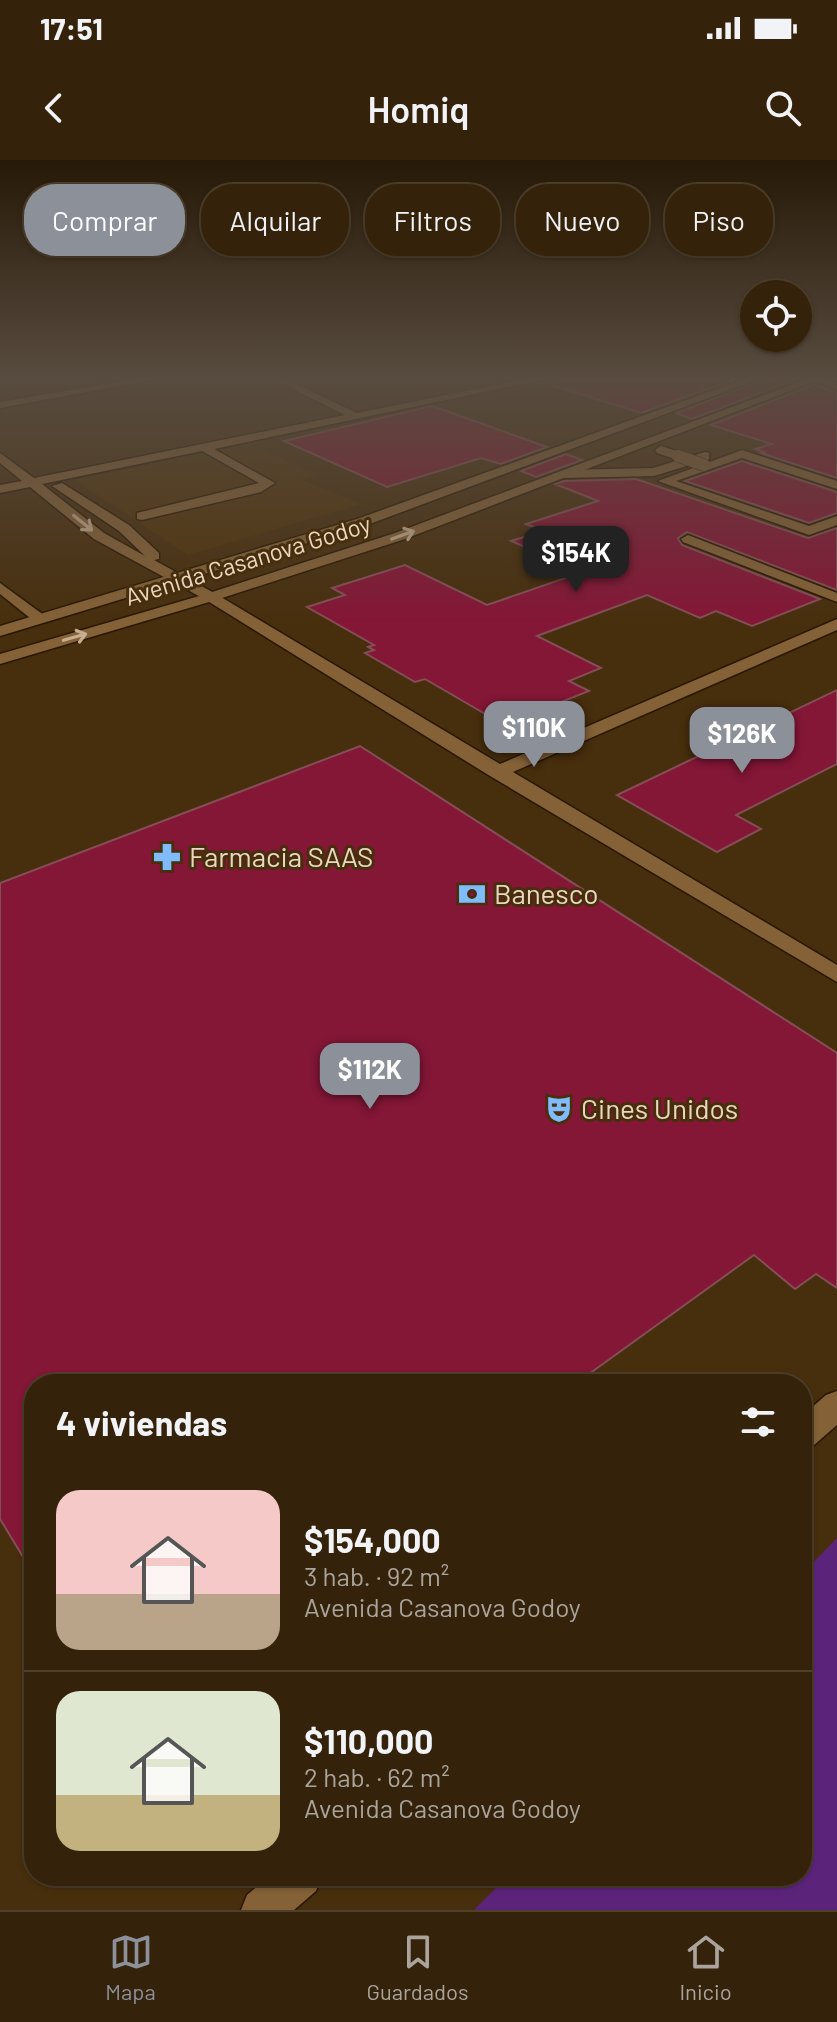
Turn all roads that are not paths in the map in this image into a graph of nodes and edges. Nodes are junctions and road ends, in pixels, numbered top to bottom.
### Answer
1 (2, 459) edge
2 (22, 459) edge
3 (148, 459) edge
4 (224, 459) edge
5 (536, 459) edge
6 (603, 459) edge
7 (690, 459) edge
8 (720, 459) edge
9 (756, 459) edge
10 (705, 462) junction
11 (563, 474) junction
12 (48, 480) junction
13 (33, 483) junction
14 (837, 485) edge
15 (0, 489) edge
16 (142, 516) dead end
17 (837, 520) edge
18 (688, 539) dead end
19 (179, 578) junction
20 (0, 587) edge
21 (211, 597) junction
22 (837, 598) edge
23 (40, 619) junction
24 (837, 624) edge
25 (0, 631) edge
26 (0, 659) edge
27 (497, 772) junction
28 (837, 975) edge
29 (837, 1405) edge
30 (812, 1427) edge
31 (290, 1886) edge
32 (262, 1910) edge

1 - 13 street
2 - 12 street
3 - 12 street
4 - 16 street
5 - 19 street, Avenida Casanova Godoy
6 - 11 street, Avenida Casanova Godoy
7 - 10 street, bridge
8 - 10 street
9 - 14 street
10 - 11 street
10 - 17 street
21 -> 11 street, Avenida Casanova Godoy
12 - 13 street
12 - 19 street
13 - 15 street
13 -> 19 street
18 - 22 street
19 - 21 street
19 - 23 street, Avenida Casanova Godoy
20 - 23 street
26 -> 21 street, Avenida Casanova Godoy
21 - 27 street
23 - 25 street, Avenida Casanova Godoy
24 - 27 street
27 - 28 street
29 - 30 street
31 - 32 street

